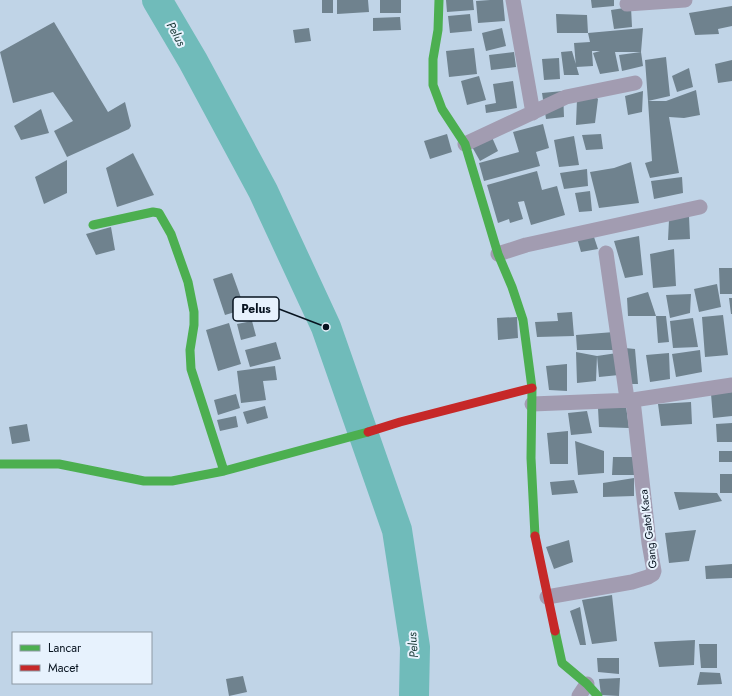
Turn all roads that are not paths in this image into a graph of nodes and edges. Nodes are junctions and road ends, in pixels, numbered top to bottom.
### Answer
1 (439, 0) edge
2 (513, 0) edge
3 (685, 0) edge
4 (628, 4) dead end
5 (635, 83) dead end
6 (533, 113) junction
7 (471, 141) junction
8 (700, 207) dead end
9 (93, 225) dead end
10 (606, 253) dead end
11 (498, 254) junction
12 (732, 385) edge
13 (532, 388) junction
14 (630, 400) junction
15 (532, 404) junction
16 (0, 464) edge
17 (224, 471) junction
18 (547, 596) junction
19 (583, 690) edge
20 (598, 696) edge

1 - 7 street
2 - 6 street
3 - 4 street
5 - 6 street
6 - 7 street
7 - 11 street
8 - 11 street
9 - 17 street
10 - 14 street
11 - 13 street
12 - 14 street
13 - 15 street
13 - 17 street
14 - 15 street
14 - 18 street, Gang Gatot Kaca
15 - 18 street
16 - 17 street
18 - 19 street
19 - 20 street

